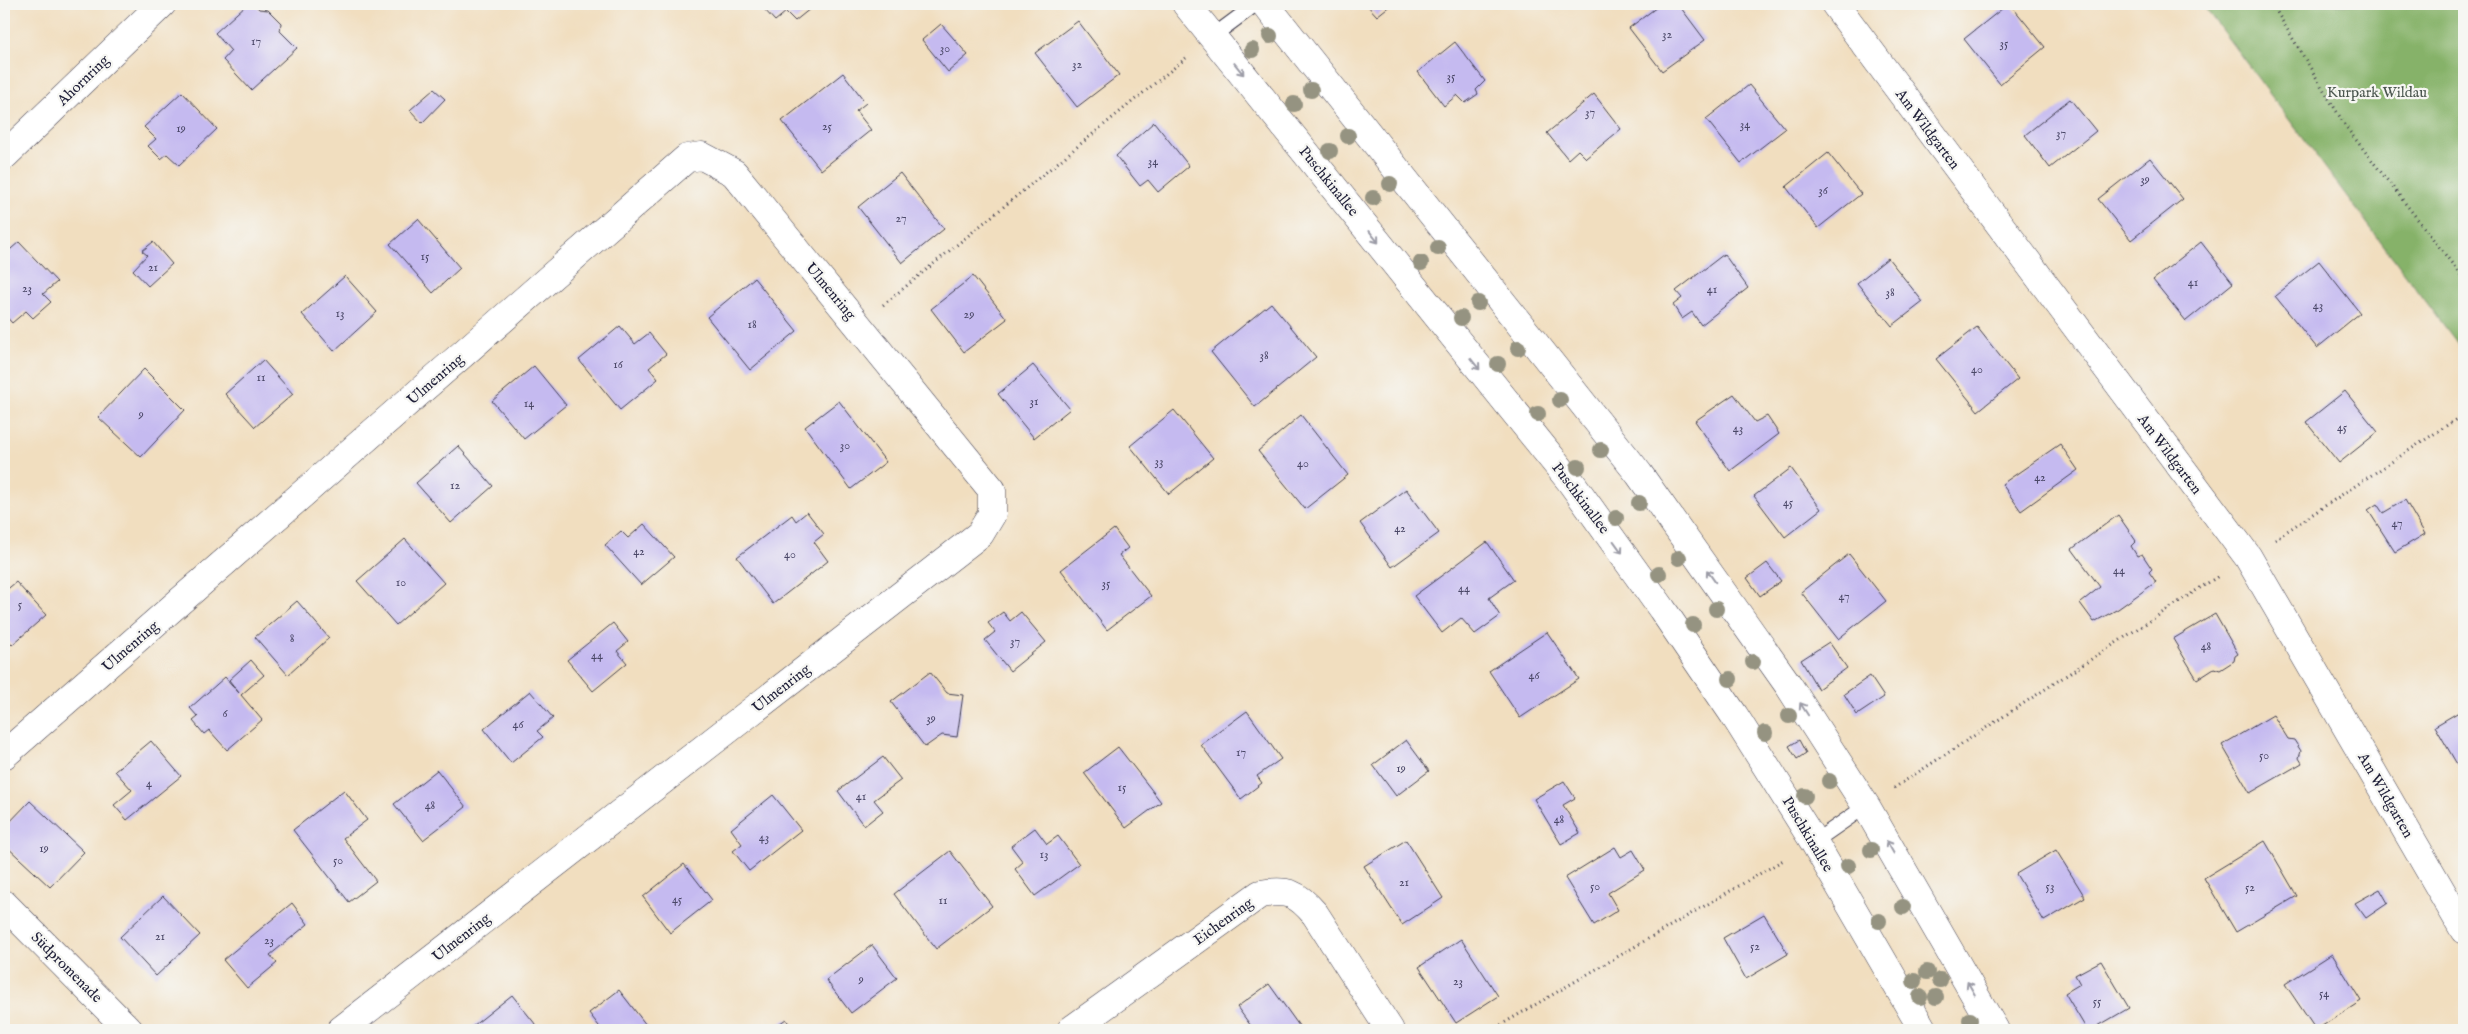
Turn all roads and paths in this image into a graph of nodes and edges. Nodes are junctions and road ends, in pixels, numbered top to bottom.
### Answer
1 (162, 4) edge
2 (1186, 4) edge
3 (1256, 4) edge
4 (1265, 4) edge
5 (1835, 4) edge
6 (2272, 4) edge
7 (1213, 36) junction
8 (4, 156) edge
9 (2464, 279) edge
10 (860, 325) junction
11 (2464, 414) edge
12 (2248, 557) junction
13 (4, 755) edge
14 (1866, 806) junction
15 (1814, 842) junction
16 (4, 904) edge
17 (2464, 930) edge
18 (129, 1030) edge
19 (341, 1030) edge
20 (1071, 1030) edge
21 (1390, 1030) edge
22 (1492, 1030) edge
23 (1923, 1030) edge
24 (1996, 1030) edge

1 - 8 street, Ahornring
2 - 7 street, Puschkinallee
3 - 7 lane
14 -> 4 street
5 - 12 street, Am Wildgarten
6 - 9 path
7 - 10 path
7 -> 15 street, Puschkinallee
10 - 13 street, Ulmenring
10 - 19 street, Ulmenring
11 - 12 path
12 - 14 path
12 - 17 street, Am Wildgarten
14 - 15 lane
24 -> 14 street
15 - 22 path
15 - 23 street, Puschkinallee
16 - 18 street, Südpromenade
20 - 21 street, Eichenring

